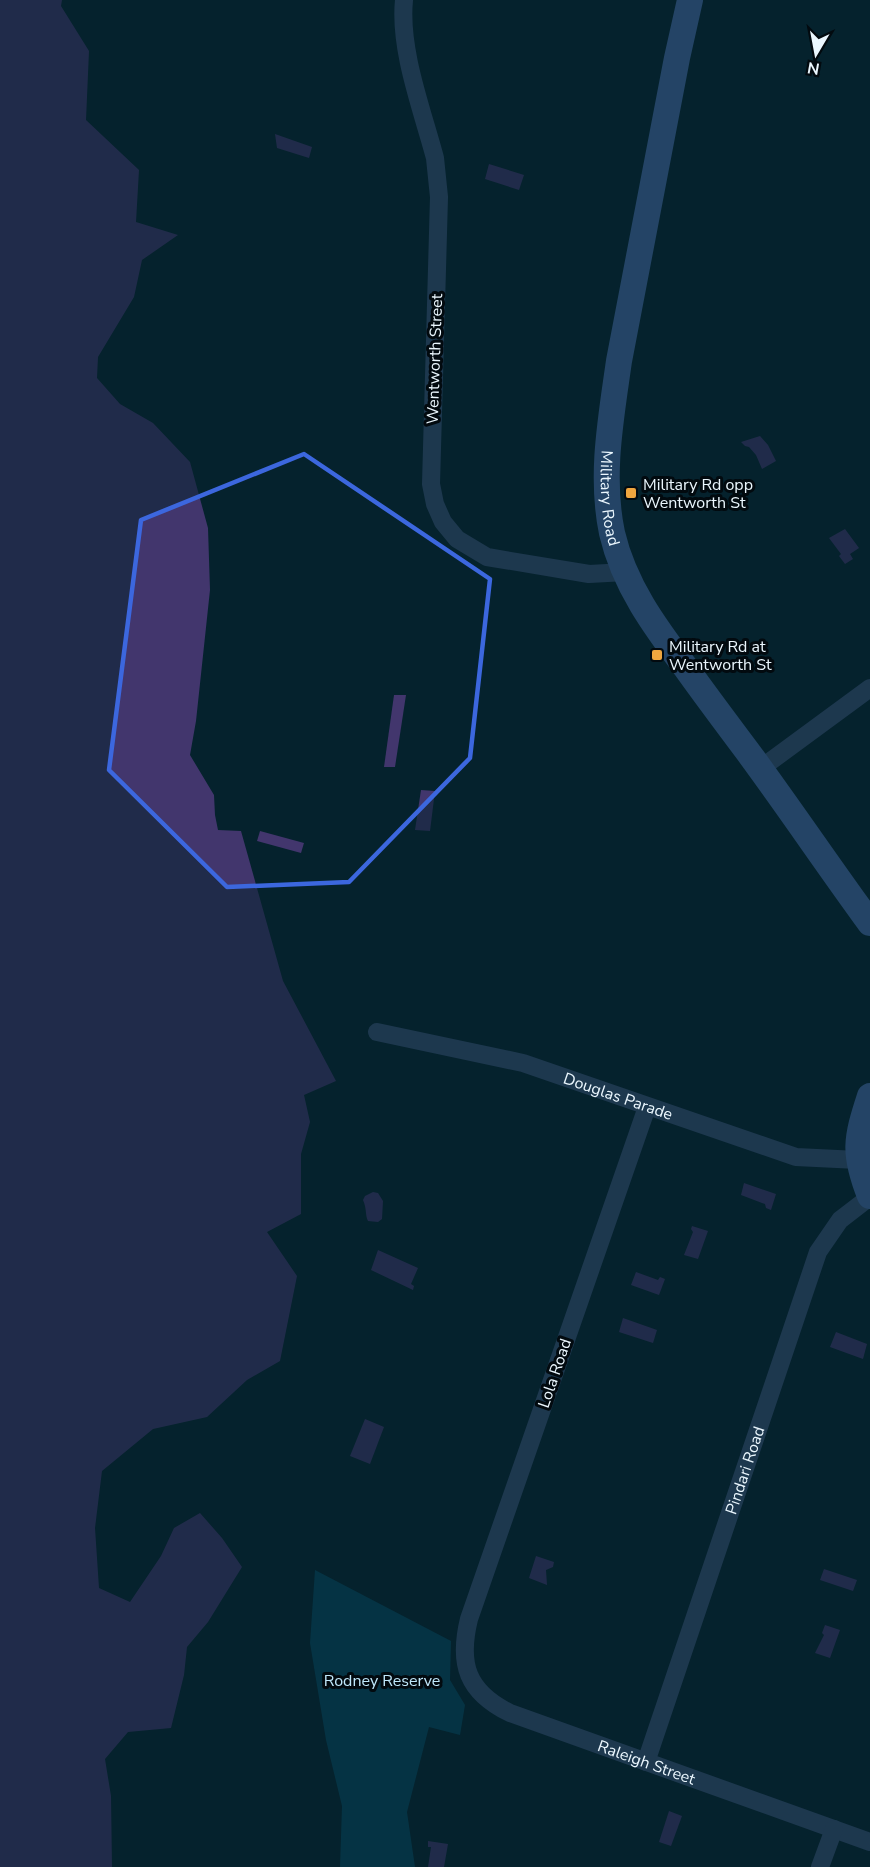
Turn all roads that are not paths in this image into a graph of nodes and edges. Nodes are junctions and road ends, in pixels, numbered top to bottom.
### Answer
1 (404, 0) edge
2 (690, 0) edge
3 (626, 572) junction
4 (870, 688) edge
5 (760, 769) junction
6 (870, 923) edge
7 (377, 1032) dead end
8 (870, 1096) edge
9 (647, 1107) junction
10 (858, 1160) junction
11 (870, 1197) edge
12 (464, 1639) joint
13 (646, 1762) junction
14 (834, 1829) junction
15 (870, 1842) edge
16 (820, 1867) edge

1 - 3 street, Wentworth Street
2 - 3 street, Military Road
3 - 5 street, Military Road
4 - 5 street
5 - 6 street, Military Road
7 - 9 street, Douglas Parade
8 - 10 street
9 - 10 street, Douglas Parade
9 - 12 street, Lola Road
10 - 11 street
11 - 13 street, Pindari Road
12 - 13 street, Raleigh Street
13 - 14 street, Raleigh Street
14 - 15 street, Raleigh Street
14 - 16 street

